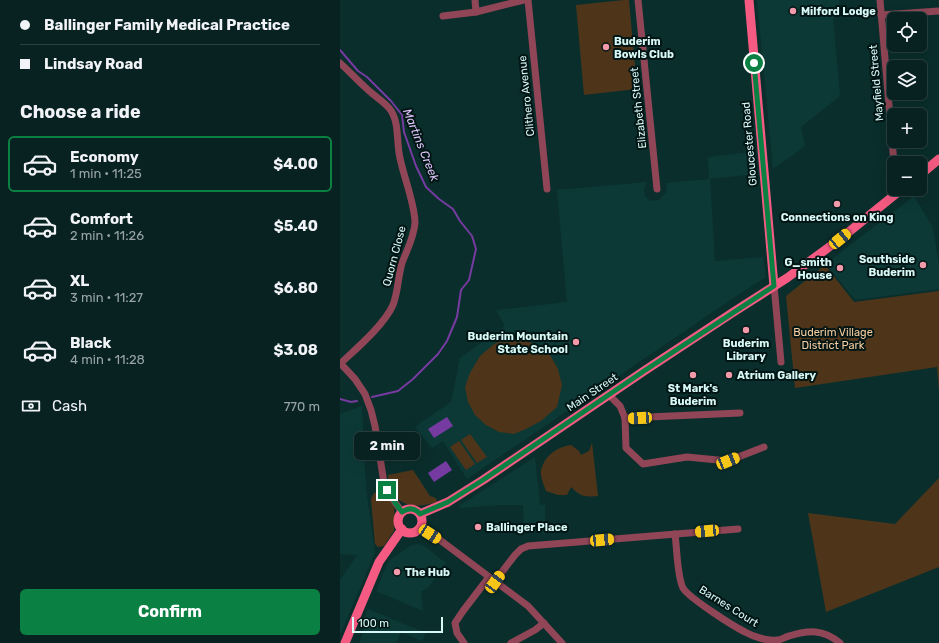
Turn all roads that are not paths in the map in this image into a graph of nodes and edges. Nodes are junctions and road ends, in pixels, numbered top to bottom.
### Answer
1 (475, 0) edge
2 (524, 0) edge
3 (528, 0) edge
4 (638, 0) edge
5 (748, 0) edge
6 (880, 0) edge
7 (939, 11) edge
8 (476, 12) junction
9 (881, 15) junction
10 (443, 16) dead end
11 (340, 63) edge
12 (893, 156) edge
13 (939, 159) edge
14 (927, 168) edge
15 (547, 189) dead end
16 (657, 190) dead end
17 (892, 196) edge
18 (774, 286) junction
19 (781, 362) dead end
20 (340, 363) edge
21 (609, 394) junction
22 (740, 413) dead end
23 (625, 418) junction
24 (764, 447) dead end
25 (402, 512) junction
26 (420, 514) junction
27 (420, 527) junction
28 (402, 529) junction
29 (738, 529) dead end
30 (675, 534) junction
31 (492, 579) junction
32 (544, 623) junction
33 (779, 642) edge
34 (345, 643) edge
35 (464, 643) edge
36 (511, 643) edge
37 (562, 643) edge
38 (840, 643) edge

1 - 8 street
2 - 8 street
3 - 15 street, Clithero Avenue
4 - 16 street, Elizabeth Street
5 - 18 main road, Gloucester Road
6 - 9 street, Mayfield Street
7 - 9 street
8 - 10 street
9 - 12 street, Mayfield Street
11 - 20 street, Quorn Close
13 - 14 main road
17 - 18 main road, Main Street
18 - 19 street
18 - 21 main road, Main Street
20 - 25 street
21 - 23 street
21 - 26 main road, Main Street
22 - 23 street
23 - 24 street
25 - 26 main road
25 - 28 main road
26 - 27 main road
27 - 28 main road
27 - 31 street
28 - 34 main road
29 - 30 street
30 - 31 street
30 - 33 street, Barnes Court
31 - 32 street
31 - 35 street
32 - 36 street
32 - 37 street
33 - 38 street, Barnes Court

